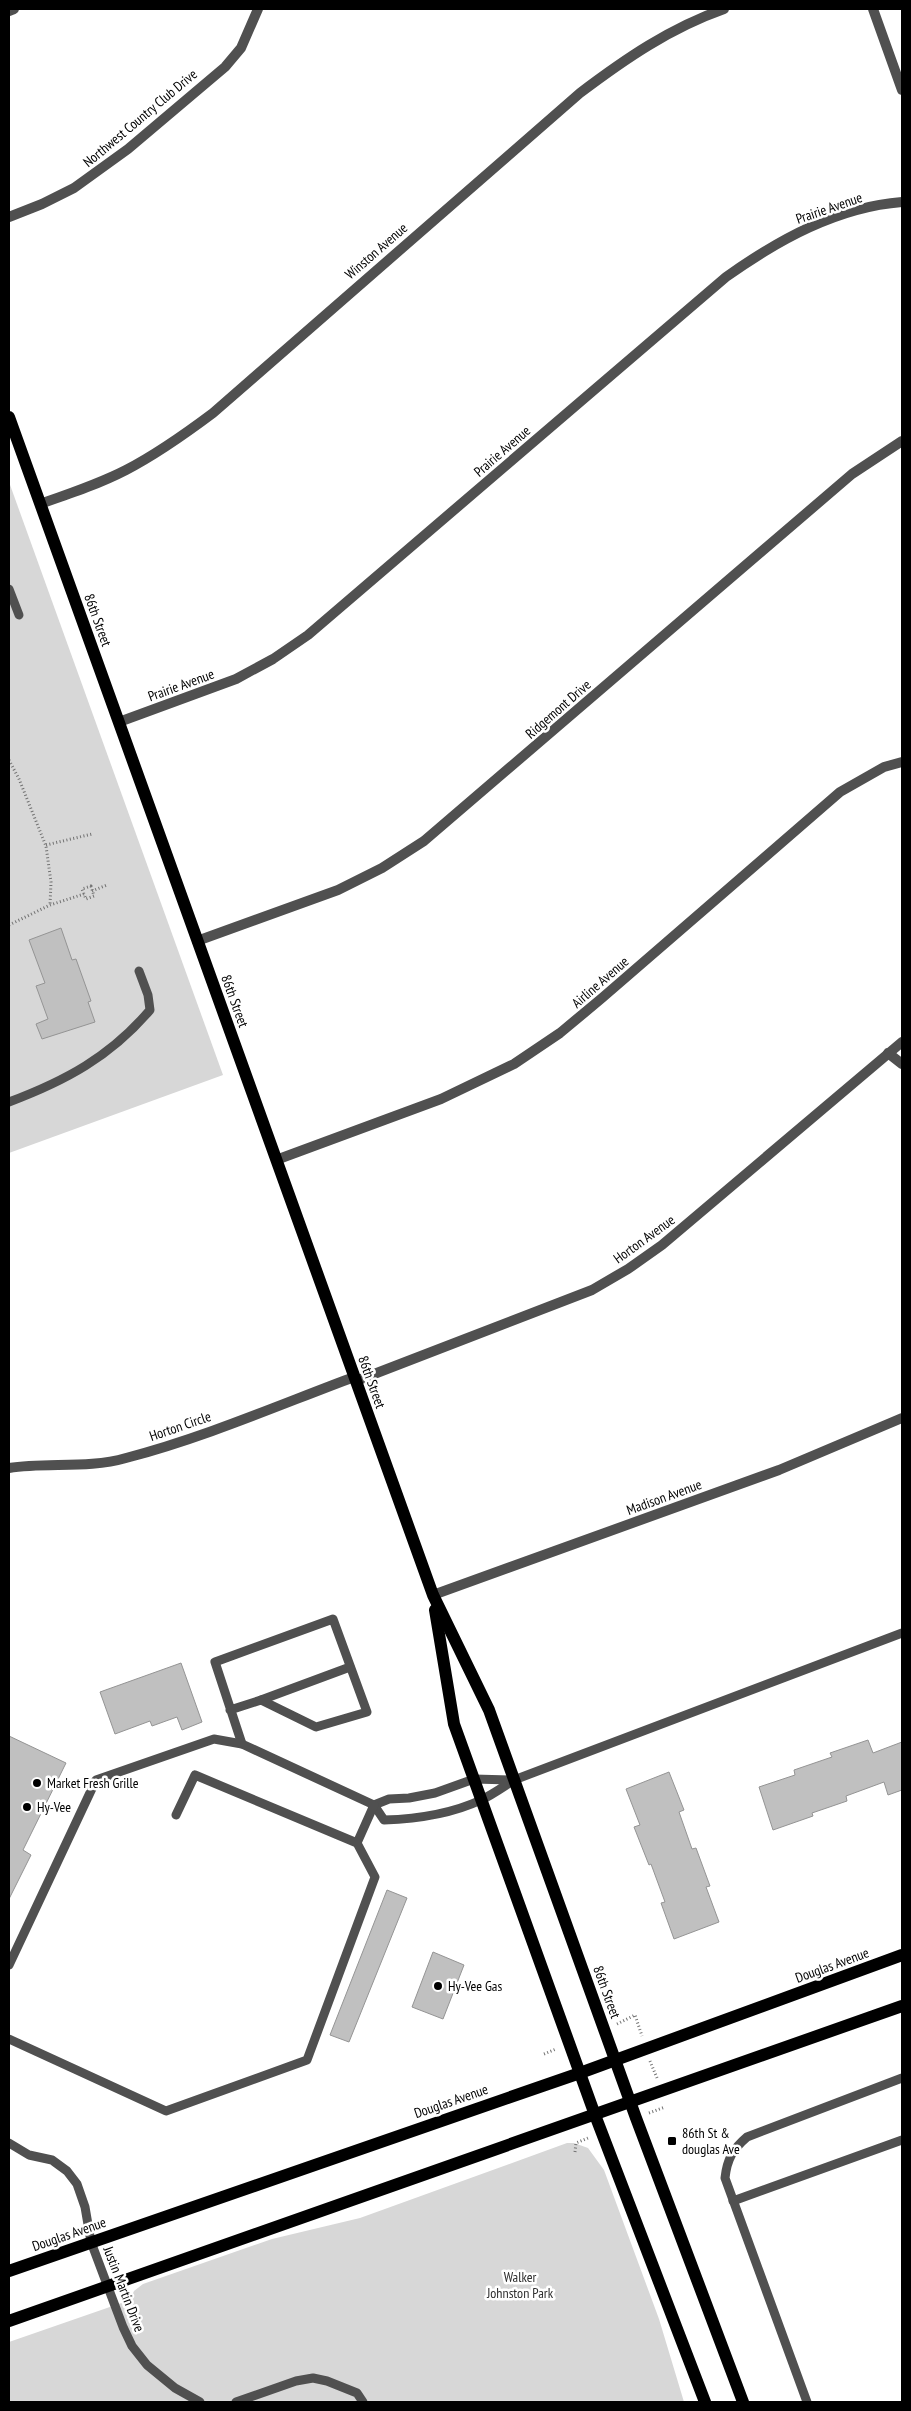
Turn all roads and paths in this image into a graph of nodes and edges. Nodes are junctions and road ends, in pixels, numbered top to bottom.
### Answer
1 (14, 9) edge
2 (258, 9) edge
3 (724, 9) edge
4 (872, 9) edge
5 (9, 11) edge
6 (902, 90) edge
7 (902, 202) edge
8 (9, 216) edge
9 (9, 417) edge
10 (902, 441) edge
11 (40, 504) junction
12 (9, 589) edge
13 (19, 616) dead end
14 (118, 722) junction
15 (9, 760) edge
16 (902, 762) edge
17 (92, 834) dead end
18 (46, 846) junction
19 (107, 885) dead end
20 (50, 906) junction
21 (9, 925) edge
22 (197, 941) junction
23 (139, 971) dead end
24 (902, 1042) edge
25 (888, 1053) junction
26 (902, 1064) edge
27 (9, 1102) edge
28 (276, 1160) junction
29 (355, 1379) junction
30 (902, 1418) edge
31 (9, 1468) edge
32 (432, 1595) junction
33 (902, 1633) edge
34 (350, 1667) junction
35 (261, 1700) junction
36 (230, 1710) junction
37 (242, 1744) junction
38 (474, 1779) junction
39 (514, 1780) junction
40 (480, 1800) junction
41 (374, 1805) junction
42 (176, 1815) dead end
43 (357, 1843) junction
44 (902, 1955) edge
45 (9, 1965) edge
46 (902, 2006) edge
47 (9, 2039) edge
48 (616, 2060) junction
49 (580, 2073) junction
50 (902, 2078) edge
51 (631, 2103) junction
52 (595, 2115) junction
53 (902, 2140) edge
54 (9, 2143) edge
55 (576, 2143) dead end
56 (575, 2152) dead end
57 (733, 2201) junction
58 (92, 2242) junction
59 (9, 2271) edge
60 (108, 2286) junction
61 (9, 2322) edge
62 (200, 2402) edge
63 (236, 2402) edge
64 (363, 2402) edge
65 (705, 2402) edge
66 (743, 2402) edge
67 (807, 2402) edge

1 - 5 street
2 - 8 street, Northwest Country Club Drive
3 - 11 street, Winston Avenue
4 - 6 street
7 - 14 street, Prairie Avenue
9 - 11 main road, 86th Street
10 - 22 street, Ridgemont Drive
11 - 14 main road, 86th Street
12 - 13 lane
14 - 22 main road, 86th Street
15 - 18 path
16 - 28 street, Airline Avenue
17 - 18 path
18 - 20 path
19 - 20 path
20 - 21 path
22 - 28 main road, 86th Street
23 - 27 lane
24 - 25 street, Horton Avenue
25 - 26 street
25 - 29 street, Horton Avenue
28 - 29 main road, 86th Street
29 - 31 street, Horton Circle
29 - 32 main road, 86th Street
30 - 32 street, Madison Avenue
32 - 38 main road, 86th Street
32 - 39 main road, 86th Street
33 - 39 lane
34 - 35 lane
34 - 35 lane
34 - 36 lane
35 - 36 lane
36 - 37 lane
37 - 41 lane
37 - 45 lane
38 - 39 lane
38 - 40 main road, 86th Street
38 - 41 lane
39 - 40 lane
39 - 48 main road, 86th Street
40 - 41 lane
40 - 49 main road, 86th Street
41 - 43 lane
42 - 43 lane
43 - 47 lane
44 - 48 main road, Douglas Avenue
46 - 51 main road
48 - 49 main road, Douglas Avenue
48 - 51 main road, 86th Street
49 - 52 main road, 86th Street
49 - 58 main road, Douglas Avenue
50 - 57 lane
51 - 52 main road
51 - 66 main road, 86th Street
52 - 60 main road
52 - 65 main road, 86th Street
53 - 57 lane
54 - 58 lane, Justin Martin Drive
55 - 56 path
57 - 67 lane
58 - 59 main road, Douglas Avenue
58 - 60 lane, Justin Martin Drive
60 - 61 main road
60 - 62 lane, Justin Martin Drive
63 - 64 lane

